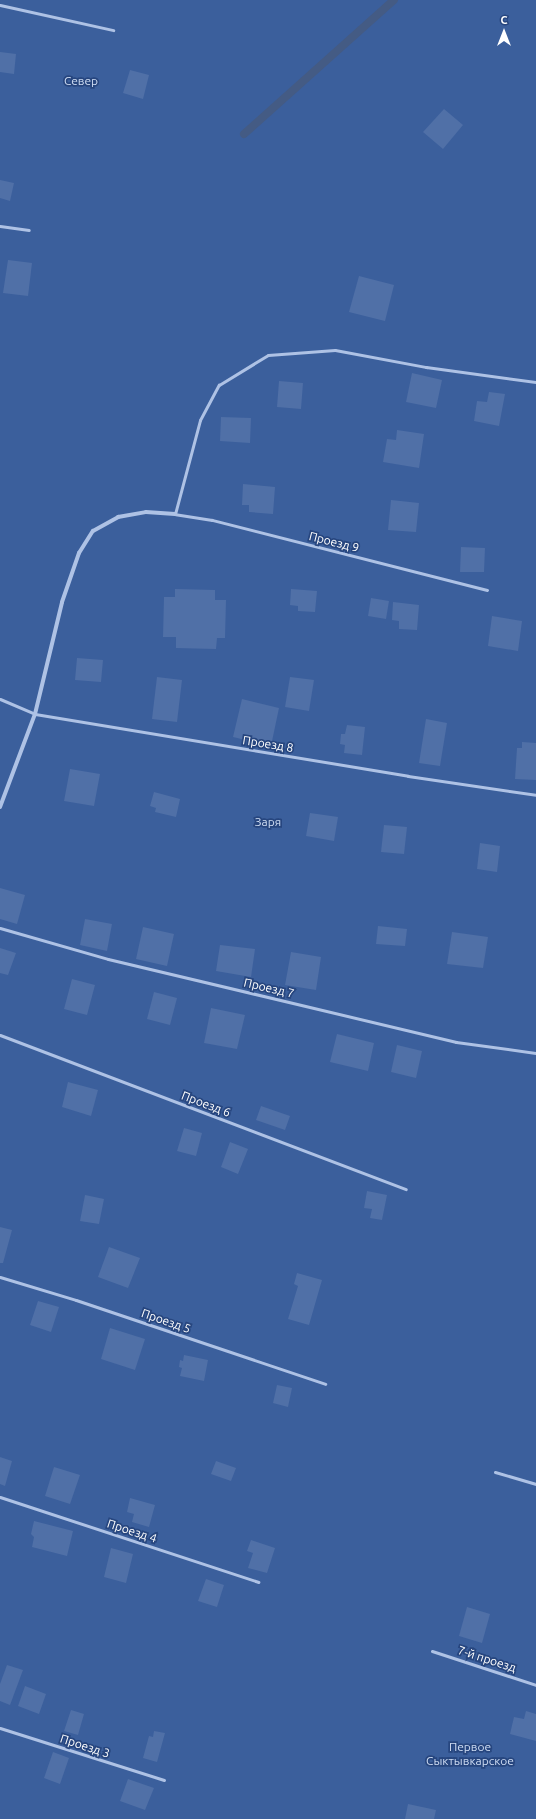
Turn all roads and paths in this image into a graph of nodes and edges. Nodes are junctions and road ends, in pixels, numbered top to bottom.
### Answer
1 (0, 5) edge
2 (113, 30) dead end
3 (0, 226) edge
4 (29, 230) dead end
5 (536, 382) edge
6 (175, 514) junction
7 (487, 590) dead end
8 (0, 699) edge
9 (35, 714) junction
10 (536, 795) edge
11 (0, 807) edge
12 (0, 928) edge
13 (0, 1035) edge
14 (536, 1053) edge
15 (406, 1189) dead end
16 (0, 1277) edge
17 (325, 1384) dead end
18 (494, 1472) dead end
19 (536, 1484) edge
20 (0, 1497) edge
21 (258, 1582) dead end
22 (432, 1651) dead end
23 (536, 1685) edge
24 (0, 1728) edge
25 (164, 1780) dead end

1 - 2 lane
3 - 4 lane
5 - 6 lane
6 - 7 lane, Проезд 9
6 - 9 street
8 - 9 lane, Проезд 8
9 - 10 lane, Проезд 8
9 - 11 street
12 - 14 lane, Проезд 7
13 - 15 lane, Проезд 6
16 - 17 lane, Проезд 5
18 - 19 lane
20 - 21 lane, Проезд 4
22 - 23 lane, 7-й проезд
24 - 25 lane, Проезд 3

